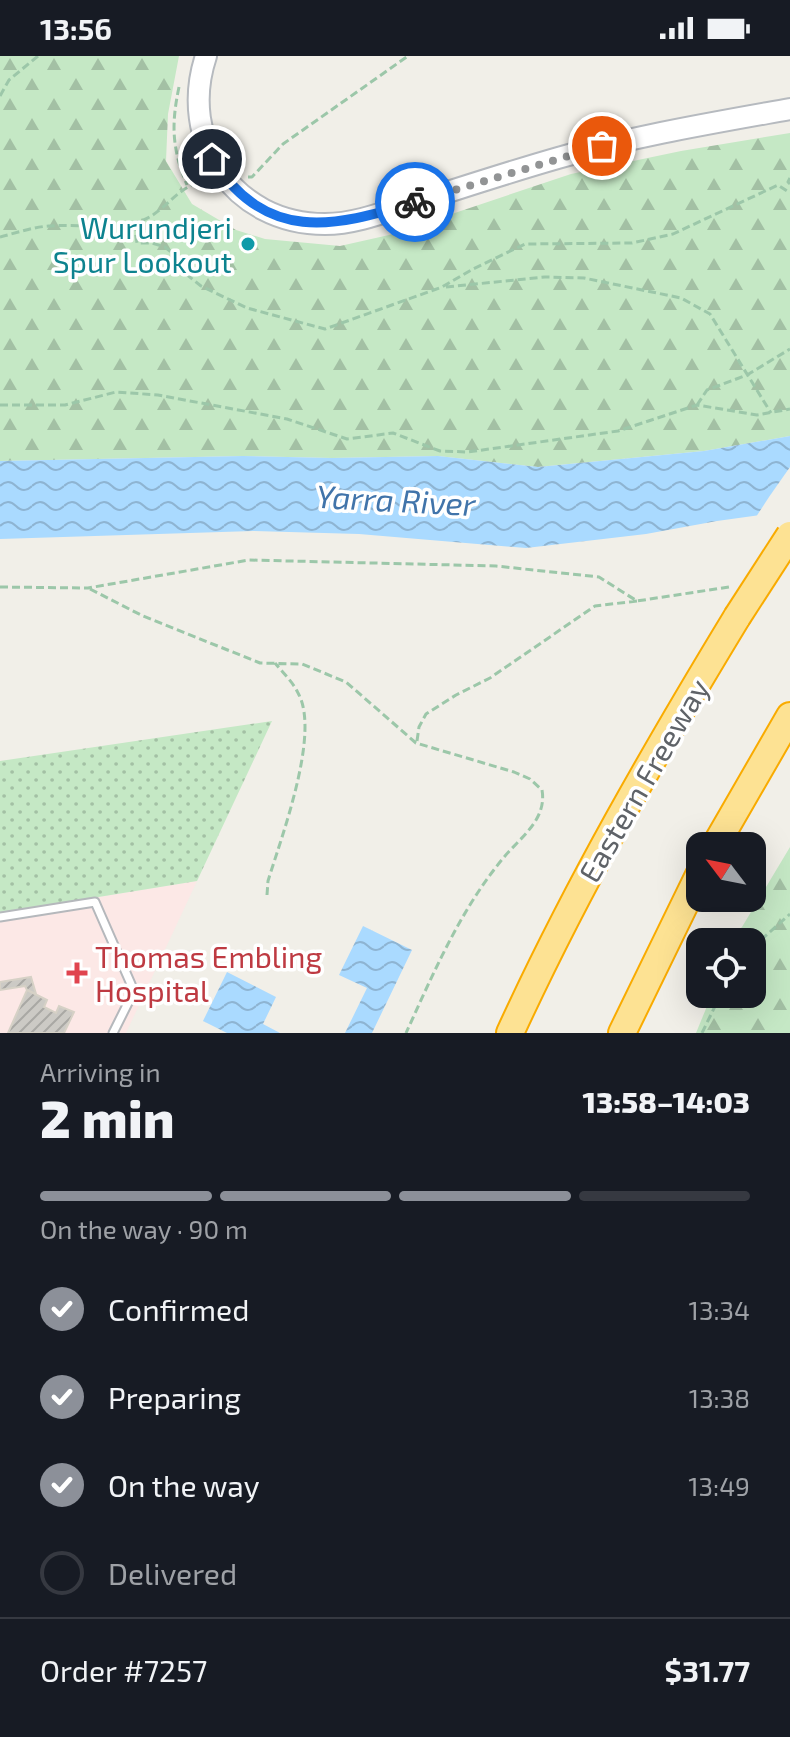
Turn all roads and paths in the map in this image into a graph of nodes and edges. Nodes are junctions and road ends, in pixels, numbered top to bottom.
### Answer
1 (38, 56) edge
2 (206, 56) edge
3 (408, 56) edge
4 (181, 80) dead end
5 (0, 96) edge
6 (790, 109) edge
7 (224, 178) junction
8 (790, 178) edge
9 (790, 184) edge
10 (790, 193) edge
11 (134, 223) junction
12 (0, 237) edge
13 (442, 287) junction
14 (790, 349) edge
15 (747, 375) junction
16 (0, 405) edge
17 (697, 405) junction
18 (790, 409) edge
19 (771, 413) junction
20 (790, 535) edge
21 (734, 586) dead end
22 (0, 587) edge
23 (88, 588) junction
24 (637, 601) junction
25 (275, 663) junction
26 (790, 716) edge
27 (416, 743) junction
28 (723, 832) edge
29 (267, 895) dead end
30 (686, 902) edge
31 (790, 914) edge
32 (0, 917) edge
33 (766, 935) edge
34 (714, 1008) edge
35 (113, 1033) edge
36 (406, 1033) edge
37 (510, 1033) edge
38 (622, 1033) edge
39 (702, 1033) edge

1 - 5 path
2 - 7 main road
3 - 7 path
4 - 11 path
6 - 7 main road
8 - 9 path
10 - 13 path
11 - 12 path
11 - 13 path
13 - 15 path
14 - 15 path
15 - 17 path
15 - 19 path
16 - 17 path
17 - 19 path
18 - 19 path
20 - 37 highway, Eastern Freeway, bridge
21 - 24 path
22 - 23 path
23 - 24 path
23 - 25 path
24 - 27 path
25 - 27 path
25 - 29 path
26 - 28 highway
27 - 36 path
30 - 38 highway
31 - 33 path
32 - 35 lane
34 - 39 path

